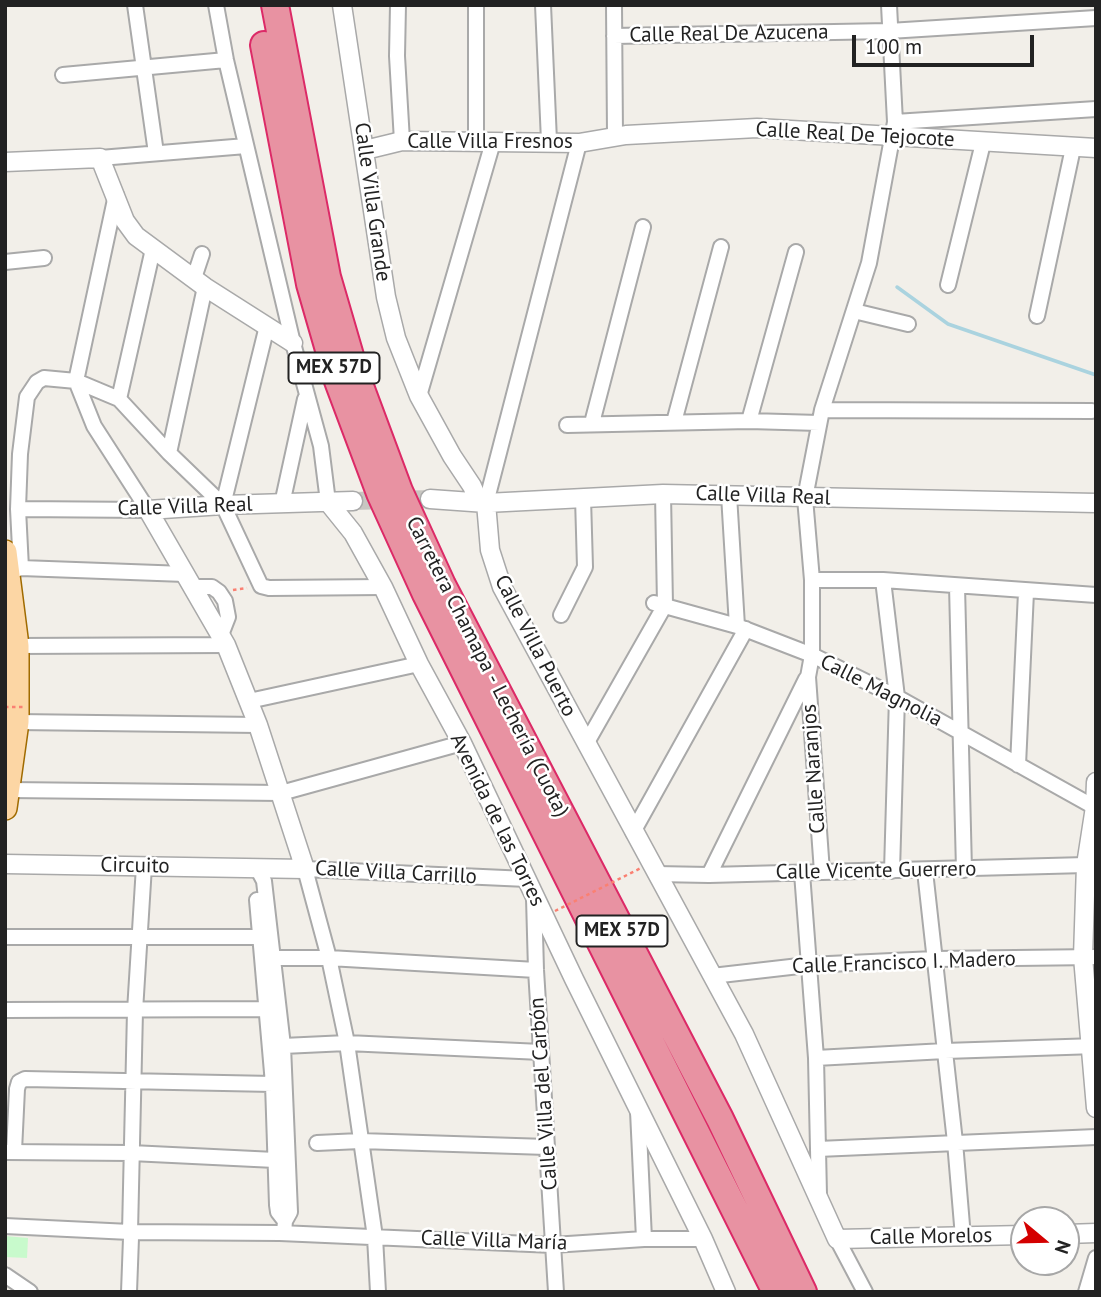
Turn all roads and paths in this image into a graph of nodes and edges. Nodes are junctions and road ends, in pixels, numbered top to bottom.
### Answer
1 (135, 5) edge
2 (216, 5) edge
3 (257, 5) edge
4 (275, 5) edge
5 (342, 5) edge
6 (398, 5) edge
7 (476, 5) edge
8 (543, 5) edge
9 (614, 5) edge
10 (888, 5) edge
11 (1096, 18) edge
12 (890, 31) junction
13 (614, 36) junction
14 (226, 60) junction
15 (145, 68) junction
16 (63, 75) dead end
17 (1096, 109) edge
18 (894, 128) junction
19 (615, 135) junction
20 (402, 141) junction
21 (485, 141) junction
22 (549, 141) junction
23 (579, 143) junction
24 (982, 143) junction
25 (246, 146) junction
26 (1073, 148) junction
27 (1096, 148) edge
28 (365, 150) junction
29 (156, 153) junction
30 (100, 158) junction
31 (5, 162) edge
32 (116, 195) junction
33 (643, 227) dead end
34 (721, 247) dead end
35 (153, 249) junction
36 (796, 252) dead end
37 (202, 254) dead end
38 (44, 258) dead end
39 (5, 262) edge
40 (199, 282) junction
41 (948, 285) dead end
42 (854, 310) junction
43 (1037, 316) dead end
44 (908, 324) dead end
45 (267, 326) junction
46 (293, 343) junction
47 (76, 381) junction
48 (306, 396) junction
49 (419, 396) junction
50 (119, 399) junction
51 (1092, 411) dead end
52 (821, 416) junction
53 (749, 421) junction
54 (674, 422) junction
55 (592, 423) junction
56 (567, 425) dead end
57 (169, 453) junction
58 (663, 494) junction
59 (729, 495) junction
60 (583, 498) junction
61 (805, 498) junction
62 (430, 499) tunnel mouth
63 (353, 501) tunnel mouth
64 (328, 502) junction
65 (282, 503) junction
66 (482, 503) junction
67 (1096, 503) edge
68 (223, 505) junction
69 (18, 509) junction
70 (148, 510) junction
71 (11, 564) edge
72 (189, 580) junction
73 (812, 580) junction
74 (883, 580) junction
75 (261, 586) junction
76 (957, 586) junction
77 (383, 587) junction
78 (219, 592) junction
79 (1026, 592) junction
80 (1096, 595) edge
81 (659, 604) junction
82 (561, 615) dead end
83 (741, 627) junction
84 (223, 640) junction
85 (17, 646) junction
86 (812, 654) junction
87 (419, 663) junction
88 (808, 677) junction
89 (898, 697) junction
90 (249, 701) junction
91 (16, 712) edge
92 (258, 725) junction
93 (961, 733) junction
94 (462, 743) junction
95 (586, 744) junction
96 (1018, 765) junction
97 (1096, 782) edge
98 (281, 793) junction
99 (7, 799) edge
100 (1095, 808) edge
101 (633, 832) junction
102 (5, 864) edge
103 (144, 866) junction
104 (1091, 866) edge
105 (306, 869) junction
106 (260, 870) junction
107 (964, 870) junction
108 (648, 871) junction
109 (891, 871) junction
110 (925, 871) junction
111 (802, 873) junction
112 (822, 873) junction
113 (709, 875) junction
114 (531, 887) junction
115 (555, 911) dead end
116 (5, 937) edge
117 (259, 937) junction
118 (141, 939) junction
119 (1089, 957) edge
120 (272, 958) junction
121 (329, 958) junction
122 (934, 959) junction
123 (808, 965) junction
124 (536, 970) junction
125 (712, 976) junction
126 (265, 1009) junction
127 (5, 1010) edge
128 (135, 1011) junction
129 (347, 1043) junction
130 (283, 1046) junction
131 (1093, 1046) edge
132 (945, 1051) junction
133 (541, 1052) junction
134 (816, 1058) junction
135 (133, 1082) junction
136 (273, 1084) junction
137 (638, 1106) junction
138 (1096, 1108) edge
139 (1096, 1137) edge
140 (360, 1141) junction
141 (955, 1142) junction
142 (317, 1143) dead end
143 (547, 1147) junction
144 (818, 1149) junction
145 (9, 1151) edge
146 (131, 1153) junction
147 (275, 1160) junction
148 (819, 1200) junction
149 (5, 1226) edge
150 (285, 1227) junction
151 (130, 1235) junction
152 (1010, 1235) edge
153 (375, 1237) junction
154 (963, 1237) junction
155 (644, 1239) junction
156 (703, 1239) junction
157 (837, 1239) junction
158 (553, 1245) junction
159 (1096, 1258) edge
160 (5, 1275) edge
161 (30, 1292) edge
162 (129, 1292) edge
163 (378, 1292) edge
164 (556, 1292) edge
165 (726, 1292) edge
166 (776, 1292) edge
167 (803, 1292) edge
168 (865, 1292) edge
169 (1086, 1292) edge

1 - 15 street
2 - 14 street
3 - 166 highway, Carretera Chamapa - Lechería (Cuota) / MEX 57D
4 - 167 highway, Carretera Chamapa - Lechería (Cuota) / MEX 57D
5 - 28 street, Calle Villa Grande
6 - 20 street
7 - 21 street
8 - 22 street
9 - 13 street
10 - 12 street, Calle Naranjos
11 - 12 street, Calle Real De Azucena
12 - 13 street, Calle Real De Azucena
12 - 18 street, Calle Naranjos
13 - 19 street
14 - 15 street
14 - 25 street
15 - 16 street
15 - 29 street
17 - 18 street
18 - 19 street, Calle Real De Tejocote
18 - 24 street, Calle Real De Tejocote
18 - 42 street, Calle Naranjos
19 - 23 street, Calle Villa Fresnos
20 - 21 street, Calle Villa Fresnos
20 - 28 street, Calle Villa Fresnos
21 - 22 street, Calle Villa Fresnos
21 - 49 street
22 - 23 street, Calle Villa Fresnos
23 - 66 street
24 - 26 street, Calle Real De Tejocote
24 - 41 street
25 - 29 street
25 - 46 street
26 - 27 street, Calle Real De Tejocote
26 - 43 street
28 - 49 street, Calle Villa Grande
29 - 30 street
30 - 31 street
30 - 32 street
32 - 35 street
32 - 47 street
33 - 55 street
34 - 54 street
35 - 40 street
35 - 50 street
36 - 53 street
37 - 40 street
38 - 39 street
40 - 45 street
40 - 57 street
42 - 44 street
42 - 52 street, Calle Naranjos
45 - 46 street
45 - 68 street
46 - 48 street
47 - 50 street
47 - 69 street
47 - 70 street
48 - 64 street
48 - 65 street
49 - 66 street, Calle Villa Grande
50 - 57 street
51 - 52 street
52 - 53 street
52 - 61 street, Calle Naranjos
53 - 54 street
54 - 55 street
55 - 56 street
57 - 68 street
58 - 59 street, Calle Villa Real
58 - 60 street, Calle Villa Real
58 - 81 street
59 - 61 street, Calle Villa Real
59 - 83 street
60 - 66 street, Calle Villa Real
60 - 82 street, Calle Villa Puerto
61 - 67 street, Calle Villa Real
61 - 73 street, Calle Naranjos
62 - 66 street, Calle Villa Real
63 - 64 street, Calle Villa Real
64 - 65 street, Calle Villa Real
64 - 77 street, Avenida de las Torres
65 - 68 street, Calle Villa Real
66 - 95 street, Calle Villa Puerto
68 - 70 street, Calle Villa Real
68 - 75 street
69 - 70 street, Calle Villa Real
69 - 71 street
70 - 72 street
71 - 72 street
71 - 85 main road
72 - 78 street
72 - 84 street
73 - 74 street
73 - 86 street, Calle Naranjos
74 - 76 street
74 - 89 street
75 - 77 street
75 - 78 path
76 - 79 street
76 - 93 street
77 - 87 street, Avenida de las Torres
78 - 84 street
79 - 80 street
79 - 96 street
81 - 83 street, Calle Magnolia
81 - 95 street
83 - 86 street, Calle Magnolia
83 - 101 street
84 - 85 street
84 - 90 street
85 - 91 main road
86 - 88 street, Calle Naranjos
86 - 89 street, Calle Magnolia
87 - 90 street
87 - 94 street, Avenida de las Torres
88 - 112 street, Calle Naranjos
88 - 113 street
89 - 93 street, Calle Magnolia
89 - 109 street
90 - 92 street
91 - 92 street
91 - 99 main road
92 - 98 street
93 - 96 street, Calle Magnolia
93 - 107 street
94 - 98 street
94 - 114 street, Avenida de las Torres
95 - 101 street, Calle Villa Puerto
96 - 100 street, Calle Magnolia
97 - 100 street
98 - 99 street
98 - 105 street
100 - 104 street
101 - 108 street, Calle Villa Puerto
102 - 103 street, Circuito
103 - 106 street, Circuito
103 - 118 street
104 - 107 street, Calle Vicente Guerrero
104 - 119 street
105 - 106 street, Calle Villa Carrillo
105 - 114 street, Calle Villa Carrillo
105 - 121 street
106 - 117 street
106 - 120 street
107 - 110 street, Calle Vicente Guerrero
108 - 113 street, Calle Vicente Guerrero
108 - 115 path, bridge
108 - 125 street, Calle Villa Puerto
109 - 110 street, Calle Vicente Guerrero
109 - 112 street, Calle Vicente Guerrero
110 - 122 street
111 - 112 street, Calle Vicente Guerrero
111 - 113 street, Calle Vicente Guerrero
111 - 123 street
114 - 124 street, Calle Villa del Carbón
114 - 137 street, Avenida de las Torres
116 - 118 street
117 - 118 street
117 - 126 street
118 - 128 street
119 - 122 street, Calle Francisco I. Madero
119 - 131 street
120 - 121 street
120 - 130 street
121 - 124 street
121 - 129 street
122 - 123 street, Calle Francisco I. Madero
122 - 132 street
123 - 125 street, Calle Francisco I. Madero
123 - 134 street
124 - 133 street, Calle Villa del Carbón
125 - 148 street
126 - 128 street
126 - 136 street
127 - 128 street
128 - 135 street
129 - 130 street
129 - 133 street
129 - 140 street
130 - 150 street
131 - 132 street
131 - 138 street
132 - 134 street
132 - 141 street
133 - 143 street, Calle Villa del Carbón
134 - 144 street
135 - 136 street
135 - 145 street
135 - 146 street
136 - 147 street
137 - 155 street
137 - 156 street, Avenida de las Torres
139 - 141 street
140 - 142 street
140 - 143 street
140 - 153 street
141 - 144 street
141 - 154 street
143 - 158 street, Calle Villa del Carbón
144 - 148 street
145 - 146 street
146 - 147 street
146 - 151 street
147 - 150 street
148 - 157 street
149 - 151 street, Calle Villa María
150 - 151 street, Calle Villa María
150 - 153 street, Calle Villa María
151 - 162 street
152 - 154 street, Calle Morelos
153 - 158 street, Calle Villa María
153 - 163 street
154 - 157 street, Calle Morelos
155 - 156 street, Calle Villa María
155 - 158 street, Calle Villa María
156 - 165 street, Avenida de las Torres
157 - 168 street
158 - 164 street, Calle Villa del Carbón
159 - 169 street
160 - 161 street

